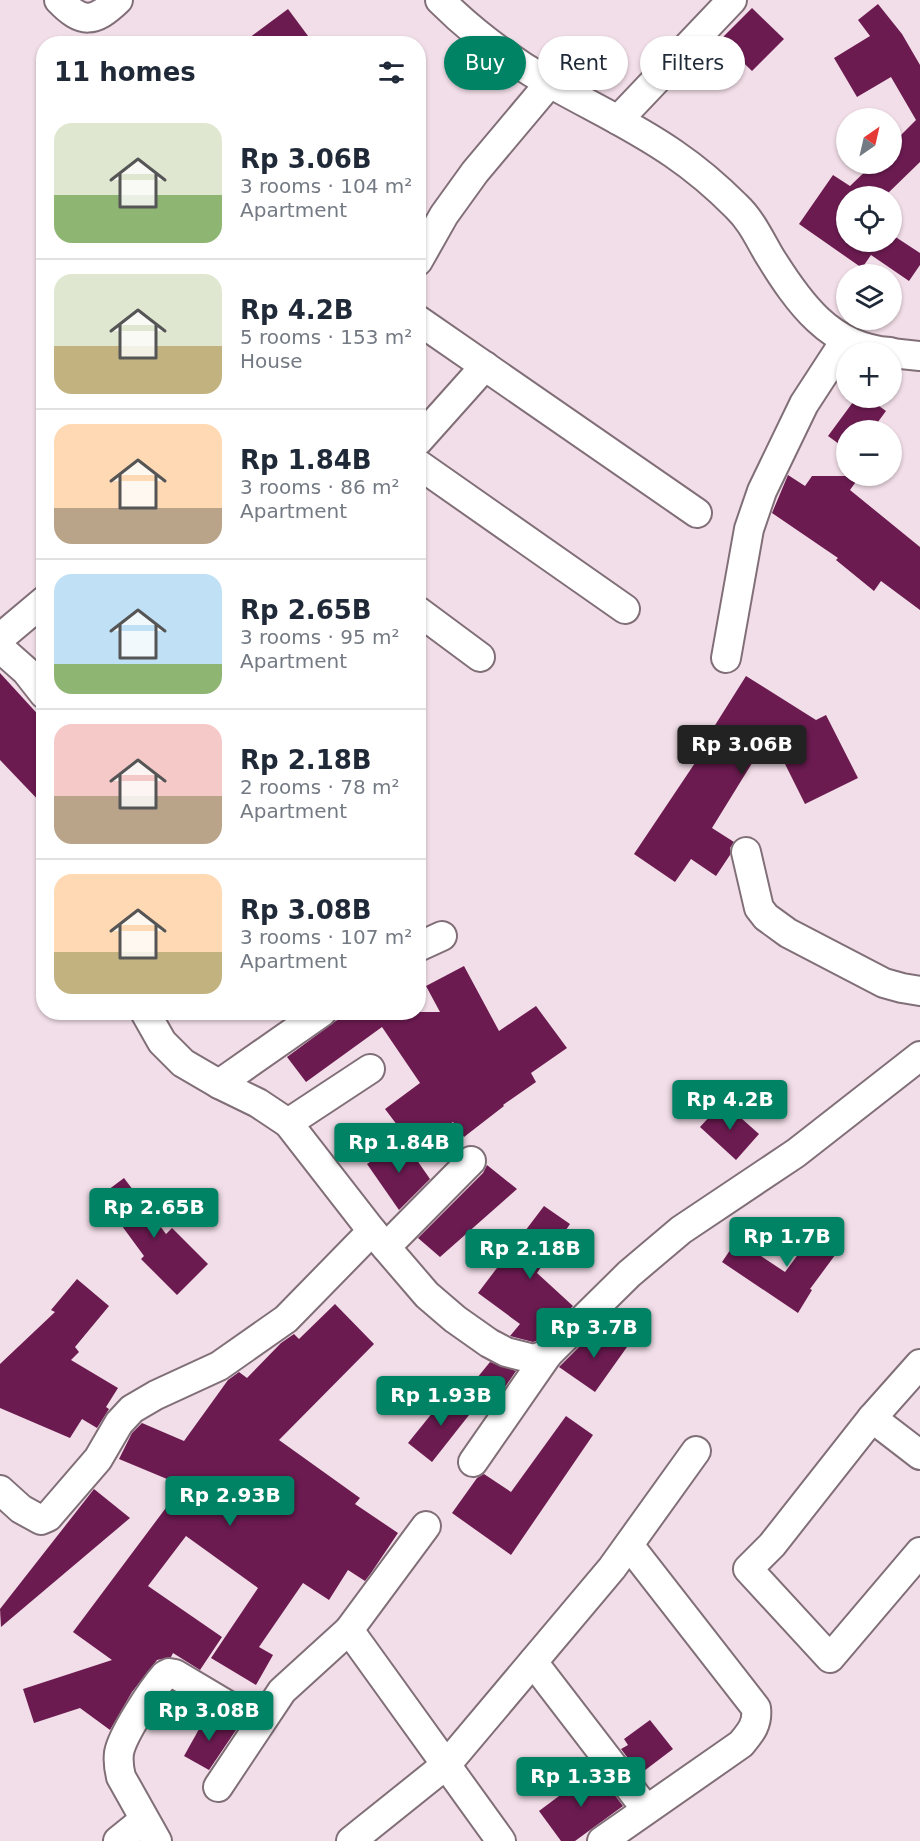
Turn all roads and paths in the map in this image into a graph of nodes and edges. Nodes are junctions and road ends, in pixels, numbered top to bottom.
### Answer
1 (59, 0) edge
2 (118, 0) edge
3 (440, 0) edge
4 (732, 0) edge
5 (538, 76) edge
6 (543, 90) edge
7 (562, 90) edge
8 (618, 120) junction
9 (426, 247) edge
10 (426, 325) edge
11 (845, 342) edge
12 (836, 356) edge
13 (485, 366) junction
14 (426, 432) edge
15 (426, 470) edge
16 (697, 513) dead end
17 (36, 608) edge
18 (625, 609) dead end
19 (426, 617) edge
20 (0, 638) edge
21 (0, 648) edge
22 (480, 657) dead end
23 (726, 658) dead end
24 (36, 684) edge
25 (746, 852) dead end
26 (920, 991) edge
27 (150, 1020) edge
28 (311, 1020) edge
29 (920, 1056) edge
30 (370, 1069) dead end
31 (219, 1084) junction
32 (288, 1123) junction
33 (471, 1161) dead end
34 (379, 1239) junction
35 (548, 1354) junction
36 (920, 1364) edge
37 (872, 1418) junction
38 (696, 1451) dead end
39 (920, 1455) edge
40 (473, 1462) dead end
41 (0, 1490) edge
42 (426, 1526) dead end
43 (629, 1545) junction
44 (920, 1552) edge
45 (349, 1630) junction
46 (533, 1662) junction
47 (259, 1724) junction
48 (447, 1764) junction
49 (218, 1787) dead end
50 (646, 1809) junction
51 (150, 1831) edge
52 (118, 1841) edge
53 (351, 1841) edge
54 (501, 1841) edge
55 (602, 1841) edge

1 - 2 street
3 - 5 street
4 - 8 street
6 - 9 street
7 - 8 street
8 - 11 street
10 - 13 street
12 - 23 street
13 - 14 street
13 - 16 street
15 - 18 street
17 - 20 street
19 - 22 street
21 - 24 street
25 - 26 street
27 - 31 street
28 - 31 street
29 - 35 street
30 - 32 street
31 - 32 street
32 - 34 street
33 - 34 street
34 - 35 street
34 - 41 street
35 - 40 street
36 - 37 street
37 - 39 street
37 - 44 street
38 - 43 street
42 - 45 street
43 - 46 street
43 - 50 street
45 - 47 street
45 - 48 street
46 - 48 street
46 - 50 street
47 - 49 street
47 - 51 street
48 - 53 street
48 - 54 street
50 - 55 street
51 - 52 street

